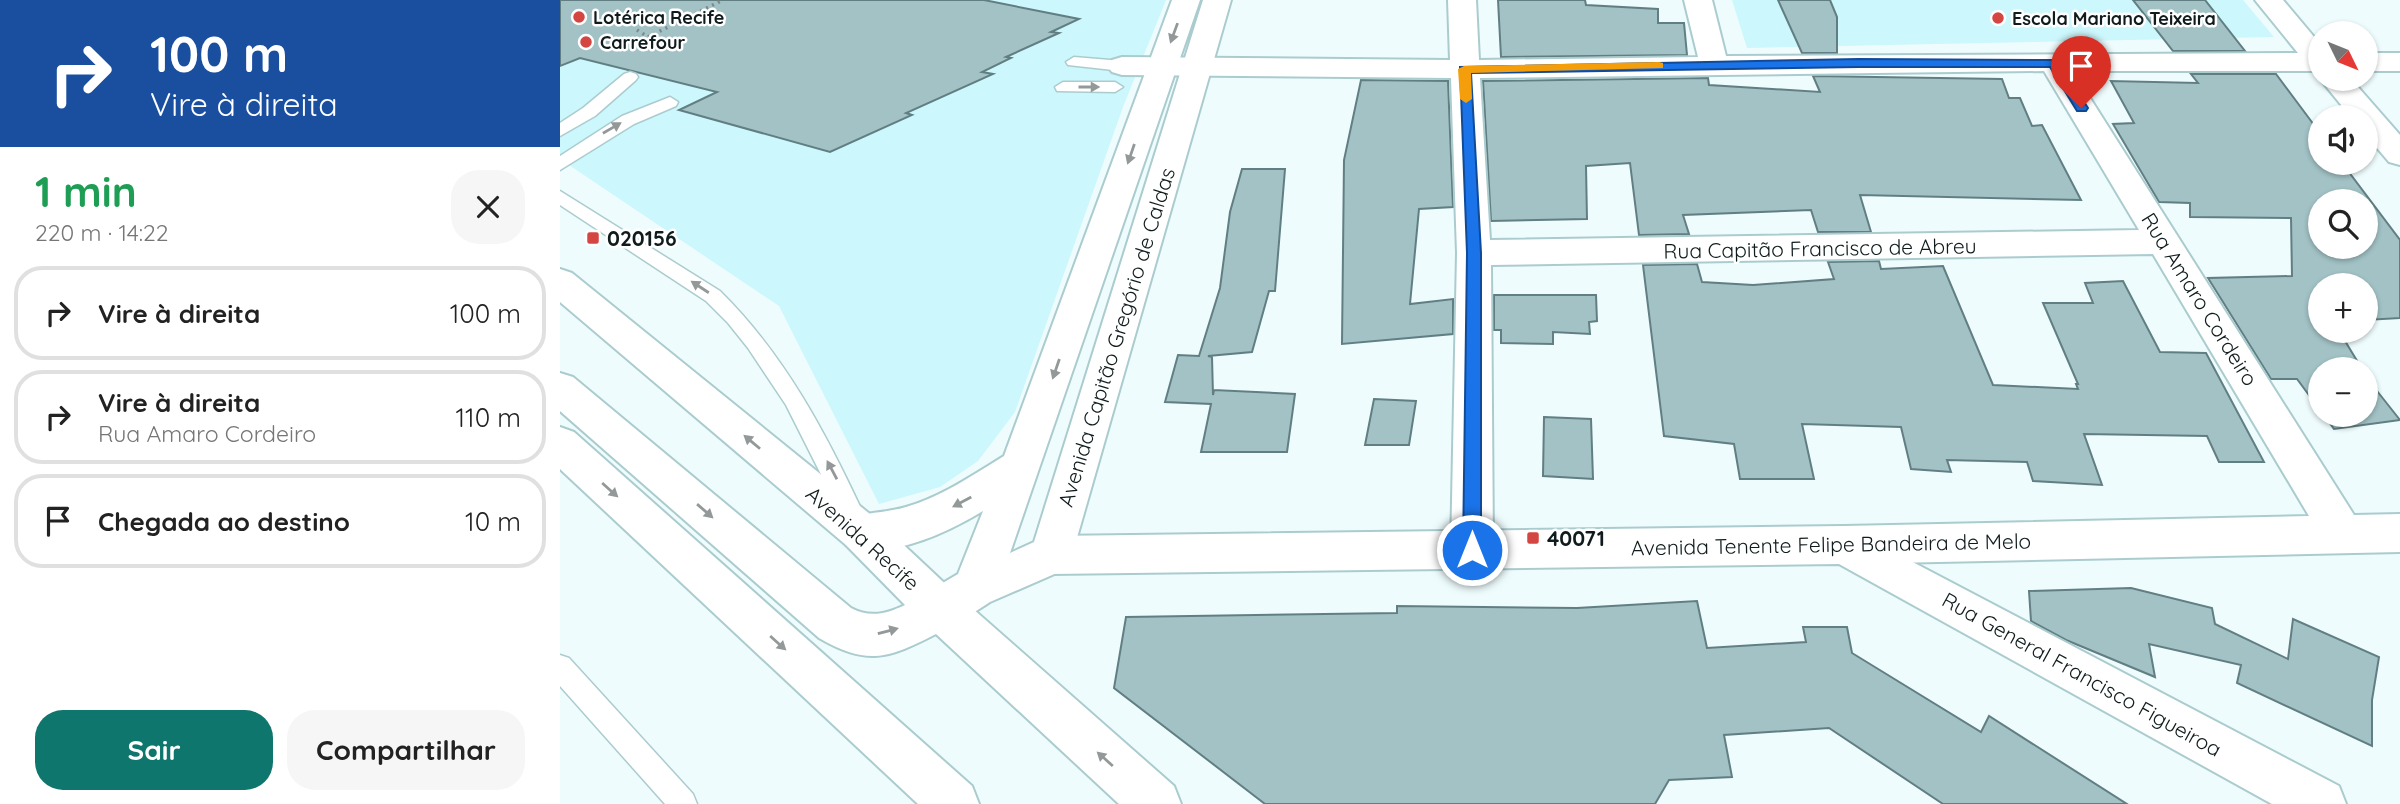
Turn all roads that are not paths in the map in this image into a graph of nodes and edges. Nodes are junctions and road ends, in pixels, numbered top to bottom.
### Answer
1 (1186, 0) edge
2 (1217, 0) edge
3 (1462, 0) edge
4 (1698, 0) edge
5 (2269, 0) edge
6 (2308, 47) edge
7 (1073, 62) dead end
8 (2308, 62) edge
9 (2378, 62) edge
10 (2400, 62) edge
11 (2054, 64) junction
12 (1714, 65) junction
13 (1179, 67) junction
14 (1464, 69) junction
15 (630, 77) dead end
16 (1128, 86) junction
17 (1063, 87) dead end
18 (2345, 91) edge
19 (670, 102) dead end
20 (560, 131) edge
21 (2400, 155) edge
22 (560, 164) edge
23 (560, 197) edge
24 (2165, 242) junction
25 (1474, 253) junction
26 (560, 282) edge
27 (560, 388) edge
28 (560, 444) edge
29 (1020, 467) junction
30 (861, 532) junction
31 (2400, 533) edge
32 (2344, 536) junction
33 (1844, 545) junction
34 (1472, 550) junction
35 (1051, 555) junction
36 (957, 598) junction
37 (560, 667) edge
38 (683, 804) edge
39 (954, 804) edge
40 (1156, 804) edge
41 (2321, 804) edge

1 -> 13 street, Avenida Capitão Gregório de Caldas
2 - 13 street, Avenida Capitão Gregório de Caldas
3 - 14 street
4 - 12 street
5 - 6 street
7 - 16 lane
8 - 11 street
9 - 10 street
11 - 12 street
11 - 24 street, Rua Amaro Cordeiro
12 - 14 street
13 - 14 street
13 - 16 street, Avenida Capitão Gregório de Caldas
13 - 35 street, Avenida Capitão Gregório de Caldas
14 - 25 street
15 - 20 lane
17 -> 16 lane
16 -> 29 street, Avenida Capitão Gregório de Caldas
18 - 21 street
22 -> 19 lane
30 -> 23 lane
24 - 25 street, Rua Capitão Francisco de Abreu
24 - 32 street, Rua Amaro Cordeiro
25 - 34 street
30 -> 26 street, Avenida Recife
27 -> 36 street
28 -> 39 street
29 -> 30 street
29 - 36 street, Avenida Capitão Gregório de Caldas
30 - 36 street, Avenida Recife
31 - 32 street, Avenida Tenente Felipe Bandeira de Melo
32 - 33 street, Avenida Tenente Felipe Bandeira de Melo
33 - 34 street, Avenida Tenente Felipe Bandeira de Melo
33 - 41 street, Rua General Francisco Figueiroa
34 - 35 street, Avenida Tenente Felipe Bandeira de Melo
35 - 36 street
40 -> 36 street, Avenida Recife
37 - 38 lane

